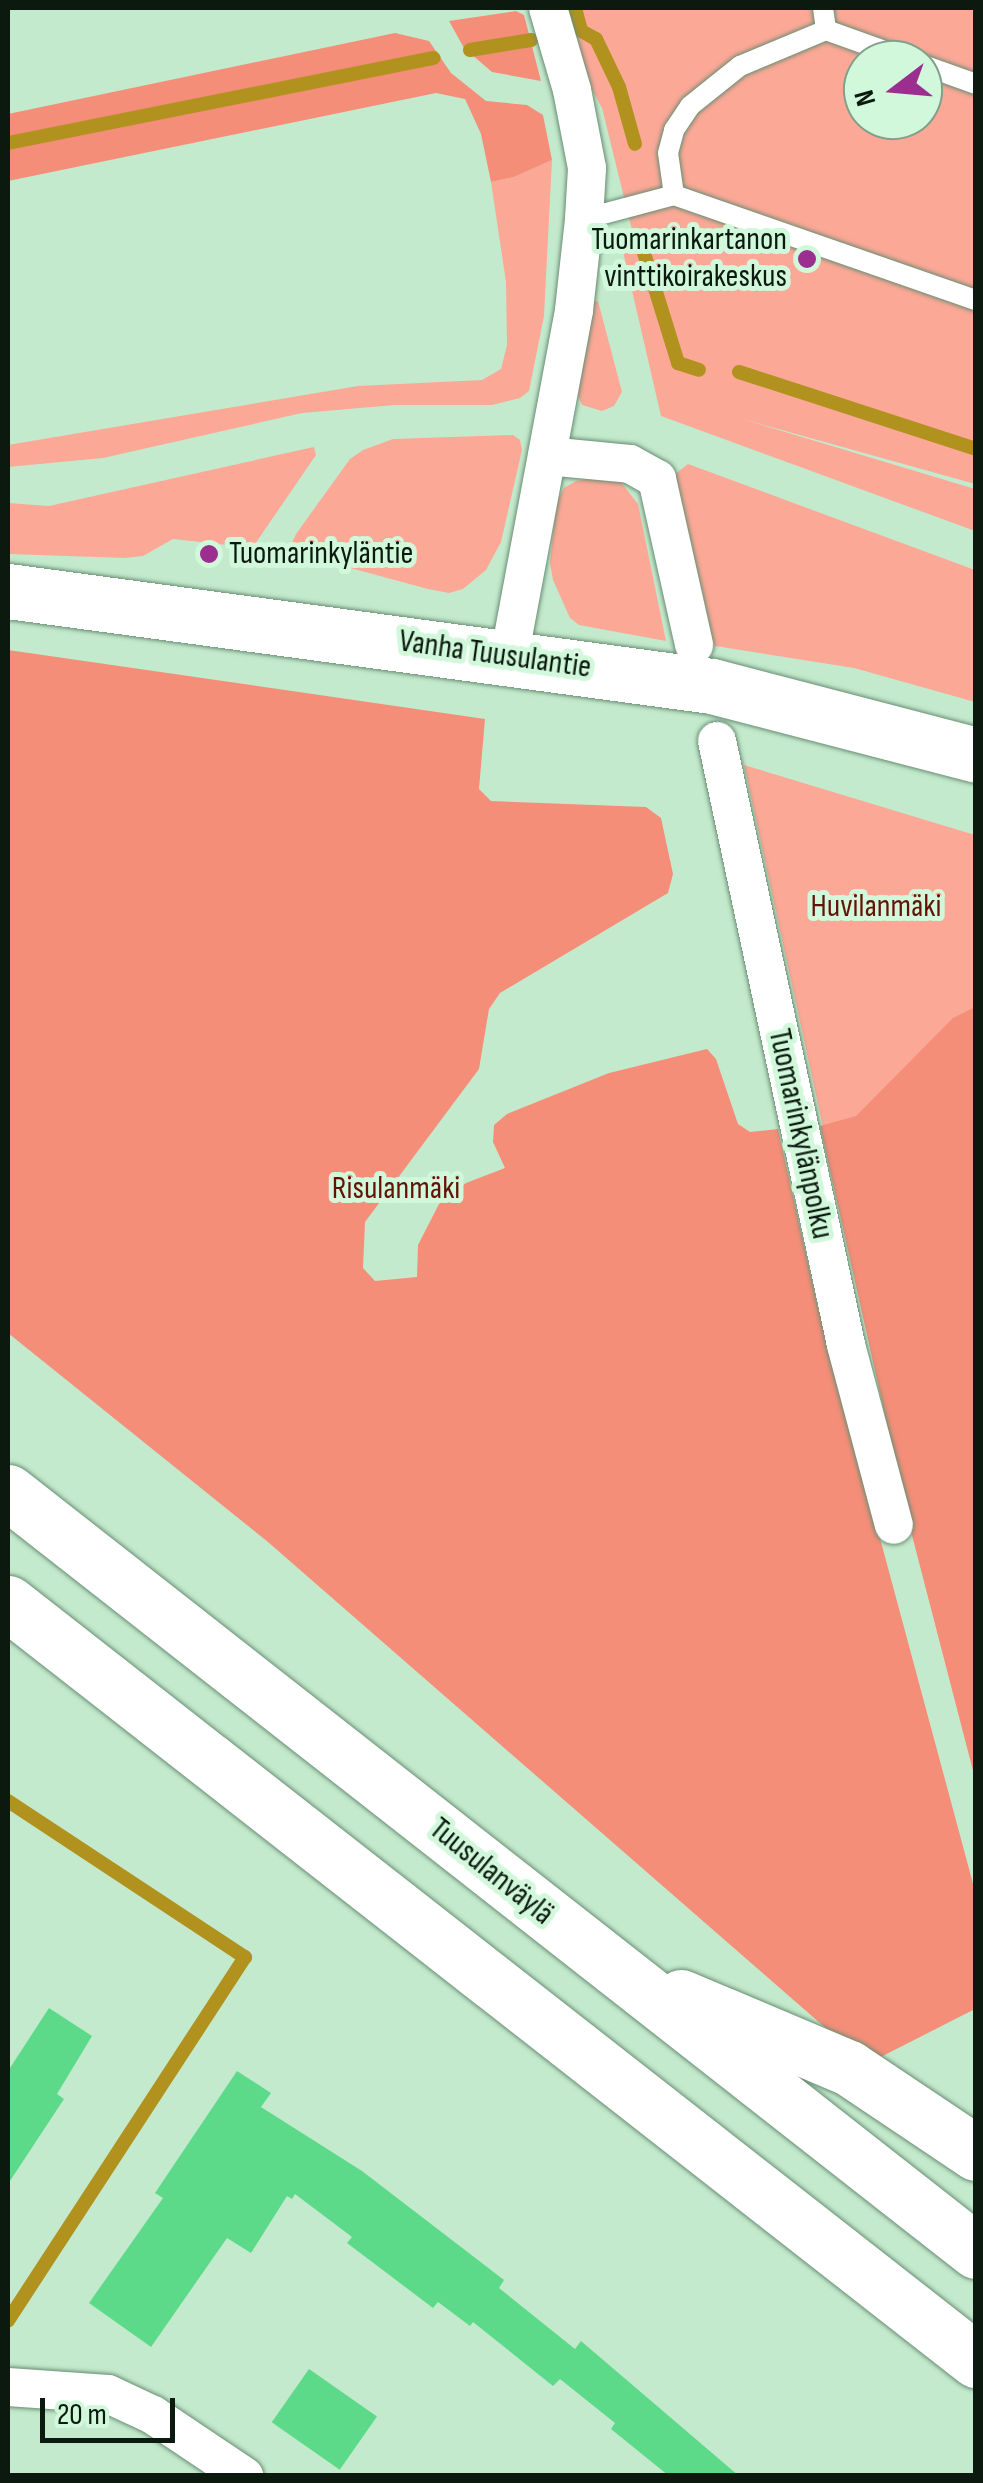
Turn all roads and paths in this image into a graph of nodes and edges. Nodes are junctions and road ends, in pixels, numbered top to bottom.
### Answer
1 (548, 8) edge
2 (823, 8) edge
3 (826, 30) junction
4 (854, 40) edge
5 (943, 72) edge
6 (976, 84) edge
7 (674, 194) junction
8 (584, 219) junction
9 (976, 300) edge
10 (546, 456) junction
11 (8, 591) edge
12 (694, 645) dead end
13 (509, 658) junction
14 (717, 741) dead end
15 (976, 754) edge
16 (8, 1492) edge
17 (894, 1525) dead end
18 (8, 1603) edge
19 (609, 1966) junction
20 (976, 2154) edge
21 (976, 2251) edge
22 (976, 2360) edge
23 (8, 2388) edge
24 (244, 2476) edge

1 - 8 street
2 - 3 lane
3 - 4 lane
3 - 7 lane
5 - 6 lane
7 - 8 lane
7 - 9 lane
8 - 10 street
10 - 12 street
10 - 13 street
11 - 13 main road, Vanha Tuusulantie
13 - 15 main road, Vanha Tuusulantie
14 - 17 street, Tuomarinkylänpolku
16 - 19 main road, Tuusulanväylä
18 - 22 main road
19 - 20 main road
19 - 21 main road, Tuusulanväylä
23 - 24 street

